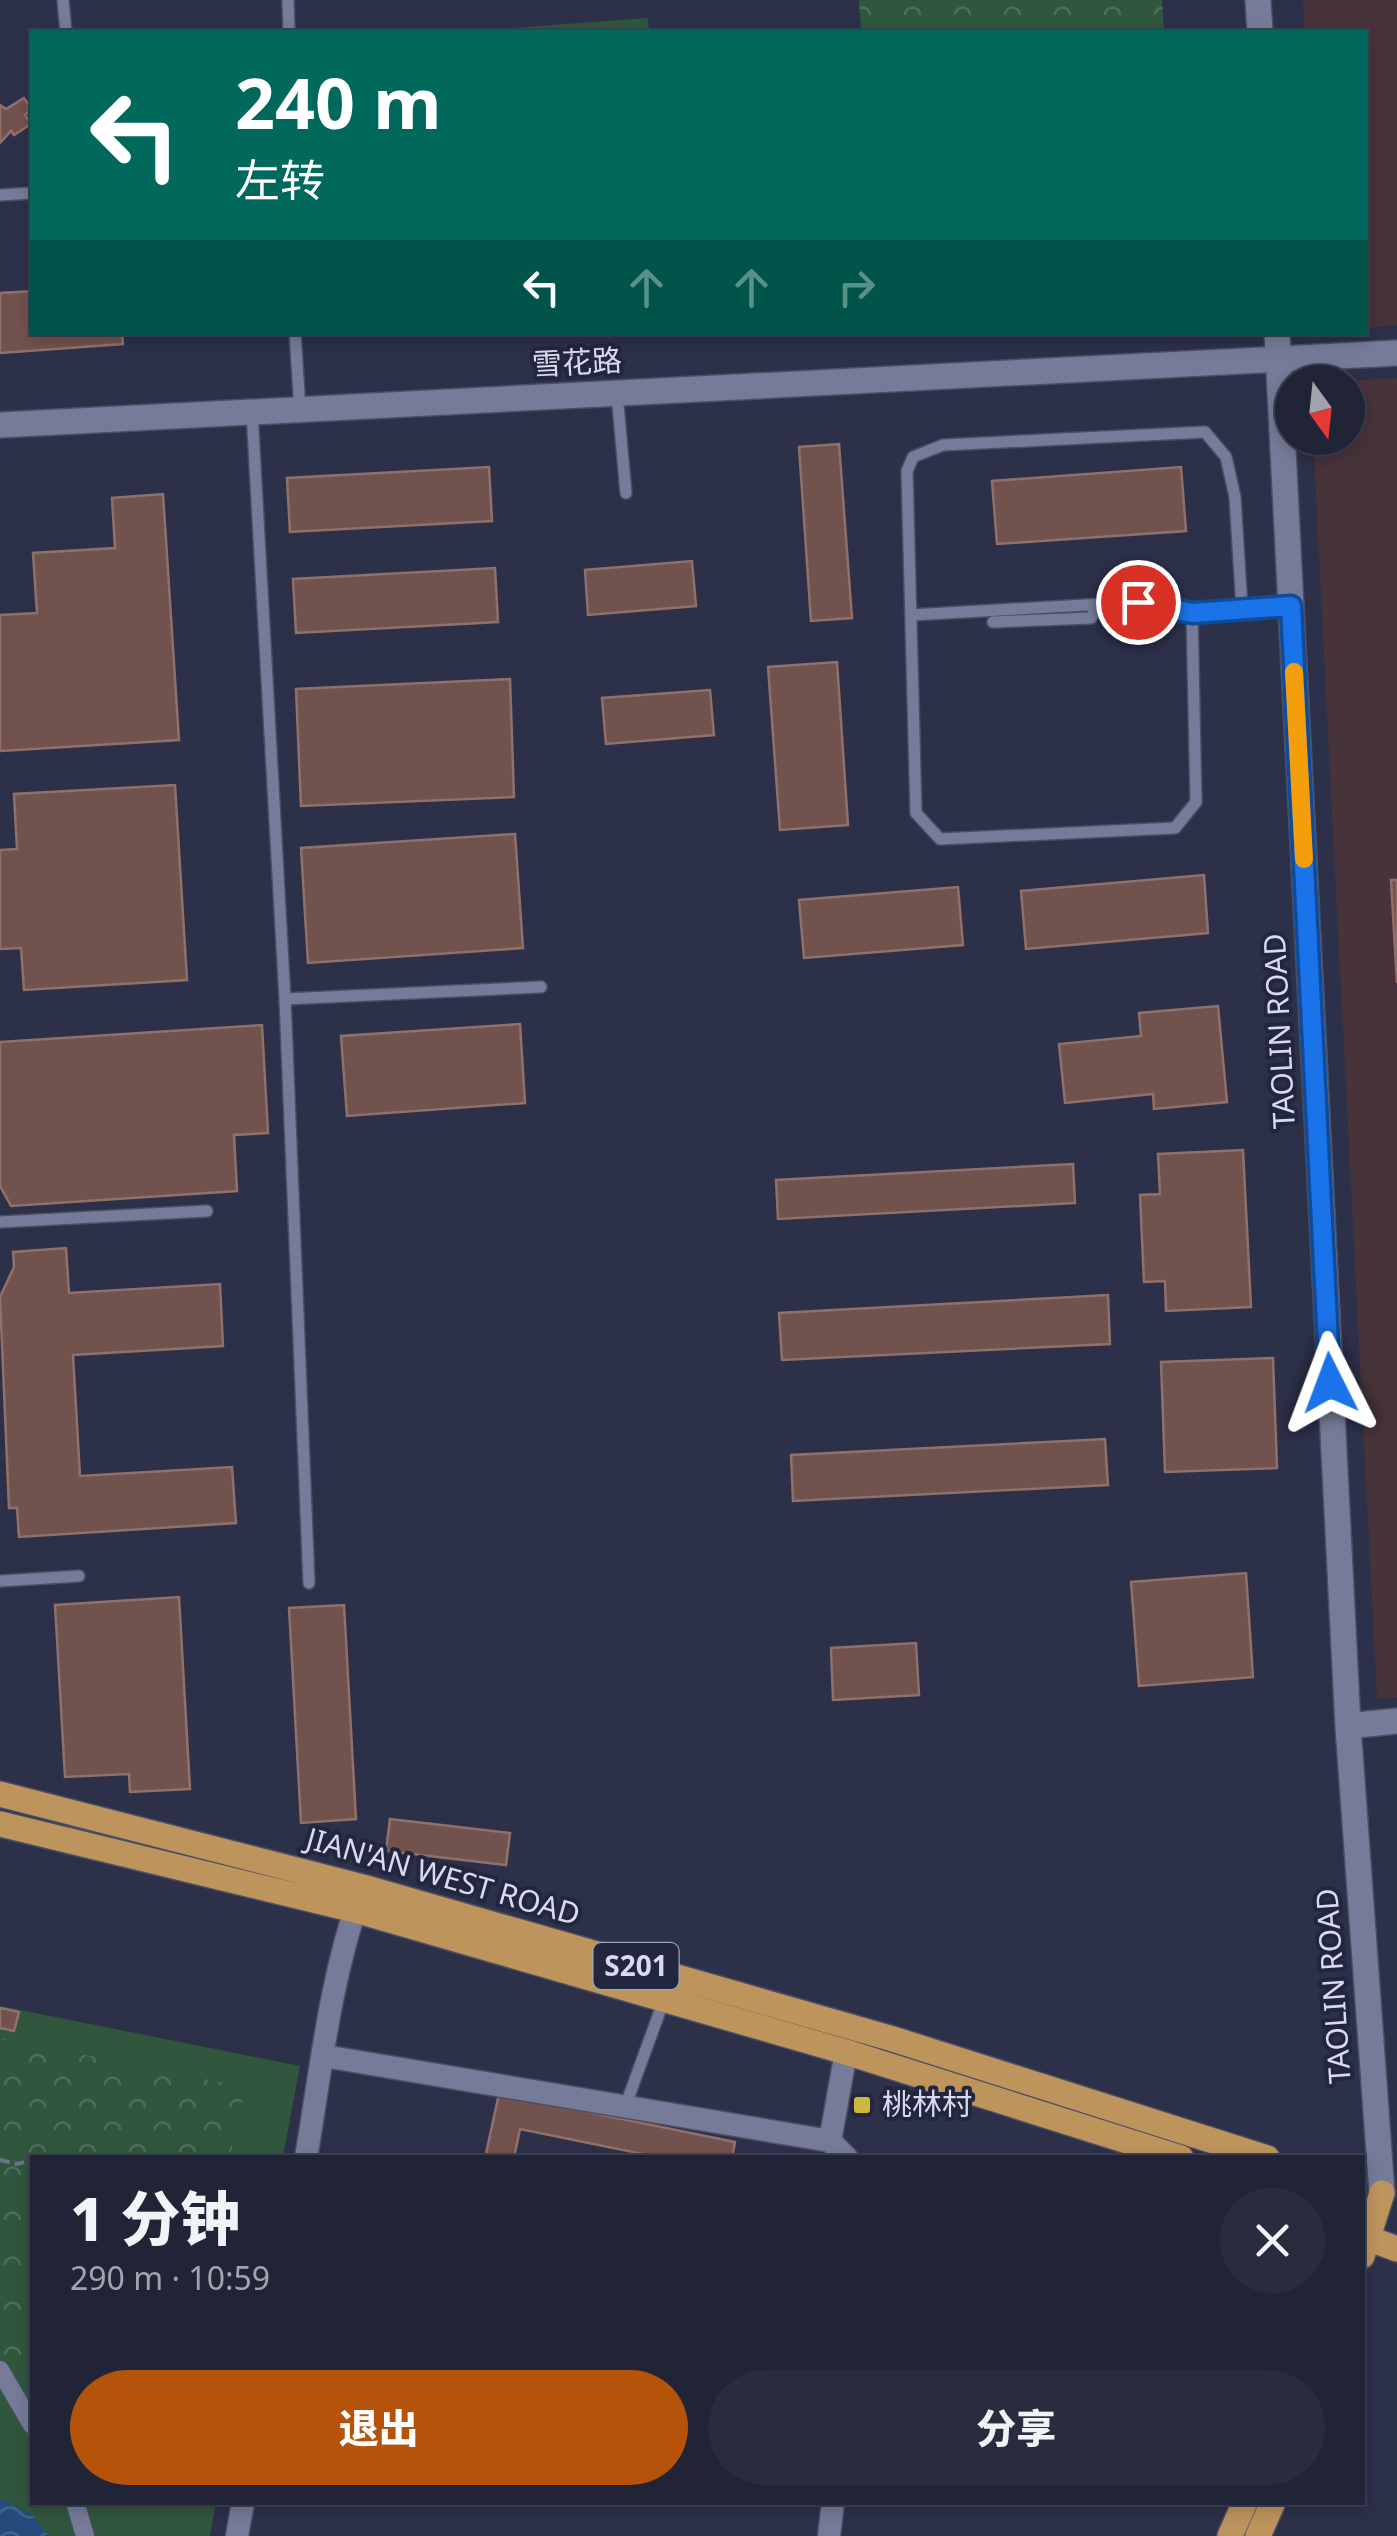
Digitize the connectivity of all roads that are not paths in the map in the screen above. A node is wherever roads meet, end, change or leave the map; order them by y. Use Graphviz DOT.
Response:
graph roads {
  1 [pos="63,0"];
  2 [pos="288,0"];
  3 [pos="1258,0"];
  4 [pos="66,30"];
  5 [pos="289,30"];
  6 [pos="1260,30"];
  7 [pos="30,193"];
  8 [pos="0,195"];
  9 [pos="295,335"];
  10 [pos="1277,335"];
  11 [pos="1397,353"];
  12 [pos="1278,360"];
  13 [pos="617,394"];
  14 [pos="300,410"];
  15 [pos="252,412"];
  16 [pos="0,425"];
  17 [pos="626,493"];
  18 [pos="1099,604"];
  19 [pos="1291,606"];
  20 [pos="1242,609"];
  21 [pos="1192,613"];
  22 [pos="911,615"];
  23 [pos="993,622"];
  24 [pos="542,986"];
  25 [pos="285,999"];
  26 [pos="207,1212"];
  27 [pos="0,1222"];
  28 [pos="79,1576"];
  29 [pos="0,1581"];
  30 [pos="309,1583"];
  31 [pos="1397,1722"];
  32 [pos="1348,1726"];
  33 [pos="0,1794"];
  34 [pos="0,1824"];
  35 [pos="359,1898"];
  36 [pos="664,2000"];
  37 [pos="846,2052"];
  38 [pos="324,2056"];
  39 [pos="625,2106"];
  40 [pos="838,2149"];
  41 [pos="307,2155"];
  42 [pos="1172,2155"];
  43 [pos="1258,2155"];
  44 [pos="1380,2193"];
  45 [pos="1365,2242"];
  46 [pos="1365,2245"];
  47 [pos="1397,2248"];
  48 [pos="0,2370"];
  49 [pos="30,2422"];
  50 [pos="76,2505"];
  51 [pos="243,2505"];
  52 [pos="833,2505"];
  53 [pos="1244,2505"];
  54 [pos="1272,2505"];
  55 [pos="85,2536"];
  56 [pos="238,2536"];
  57 [pos="829,2536"];
  58 [pos="1230,2536"];
  59 [pos="1258,2536"];
  1 -- 4 [label="lane"];
  2 -- 5 [label="lane"];
  3 -- 6 [label="street"];
  7 -- 8 [label="lane"];
  9 -- 14 [label="lane"];
  10 -- 12 [label="street, TAOLIN ROAD"];
  11 -- 12 [label="street, 雪花路"];
  12 -- 13 [label="street, 雪花路"];
  12 -- 19 [label="street, TAOLIN ROAD"];
  13 -- 14 [label="street, 雪花路"];
  13 -- 17 [label="lane"];
  14 -- 15 [label="street, 雪花路"];
  15 -- 16 [label="street, 雪花路"];
  15 -- 25 [label="lane"];
  18 -- 21 [label="lane"];
  18 -- 22 [label="lane"];
  18 -- 23 [label="lane"];
  19 -- 20 [label="lane"];
  19 -- 32 [label="street, TAOLIN ROAD"];
  20 -- 21 [label="lane"];
  20 -- 22 [label="lane"];
  21 -- 22 [label="lane"];
  24 -- 25 [label="lane"];
  25 -- 30 [label="lane"];
  26 -- 27 [label="lane"];
  28 -- 29 [label="lane"];
  31 -- 32 [label="street"];
  32 -- 44 [label="street, TAOLIN ROAD"];
  33 -- 35 [label="main road, JIAN'AN WEST ROAD / S201"];
  34 -- 35 [label="main road, JIAN'AN WEST ROAD / S201"];
  35 -- 36 [label="main road, JIAN'AN WEST ROAD / S201"];
  35 -- 38 [label="street"];
  35 -- 43 [label="main road, JIAN'AN WEST ROAD / S201"];
  36 -- 37 [label="main road, JIAN'AN WEST ROAD / S201"];
  36 -- 39 [label="lane"];
  37 -- 40 [label="street"];
  37 -- 42 [label="main road, JIAN'AN WEST ROAD / S201"];
  38 -- 39 [label="street"];
  38 -- 41 [label="street"];
  39 -- 40 [label="street"];
  44 -- 45 [label="main road, TAOLIN ROAD"];
  46 -- 47 [label="main road"];
  48 -- 49 [label="street"];
  50 -- 55 [label="street"];
  51 -- 56 [label="street"];
  52 -- 57 [label="street"];
  53 -- 58 [label="main road"];
  54 -- 59 [label="main road"];
}
